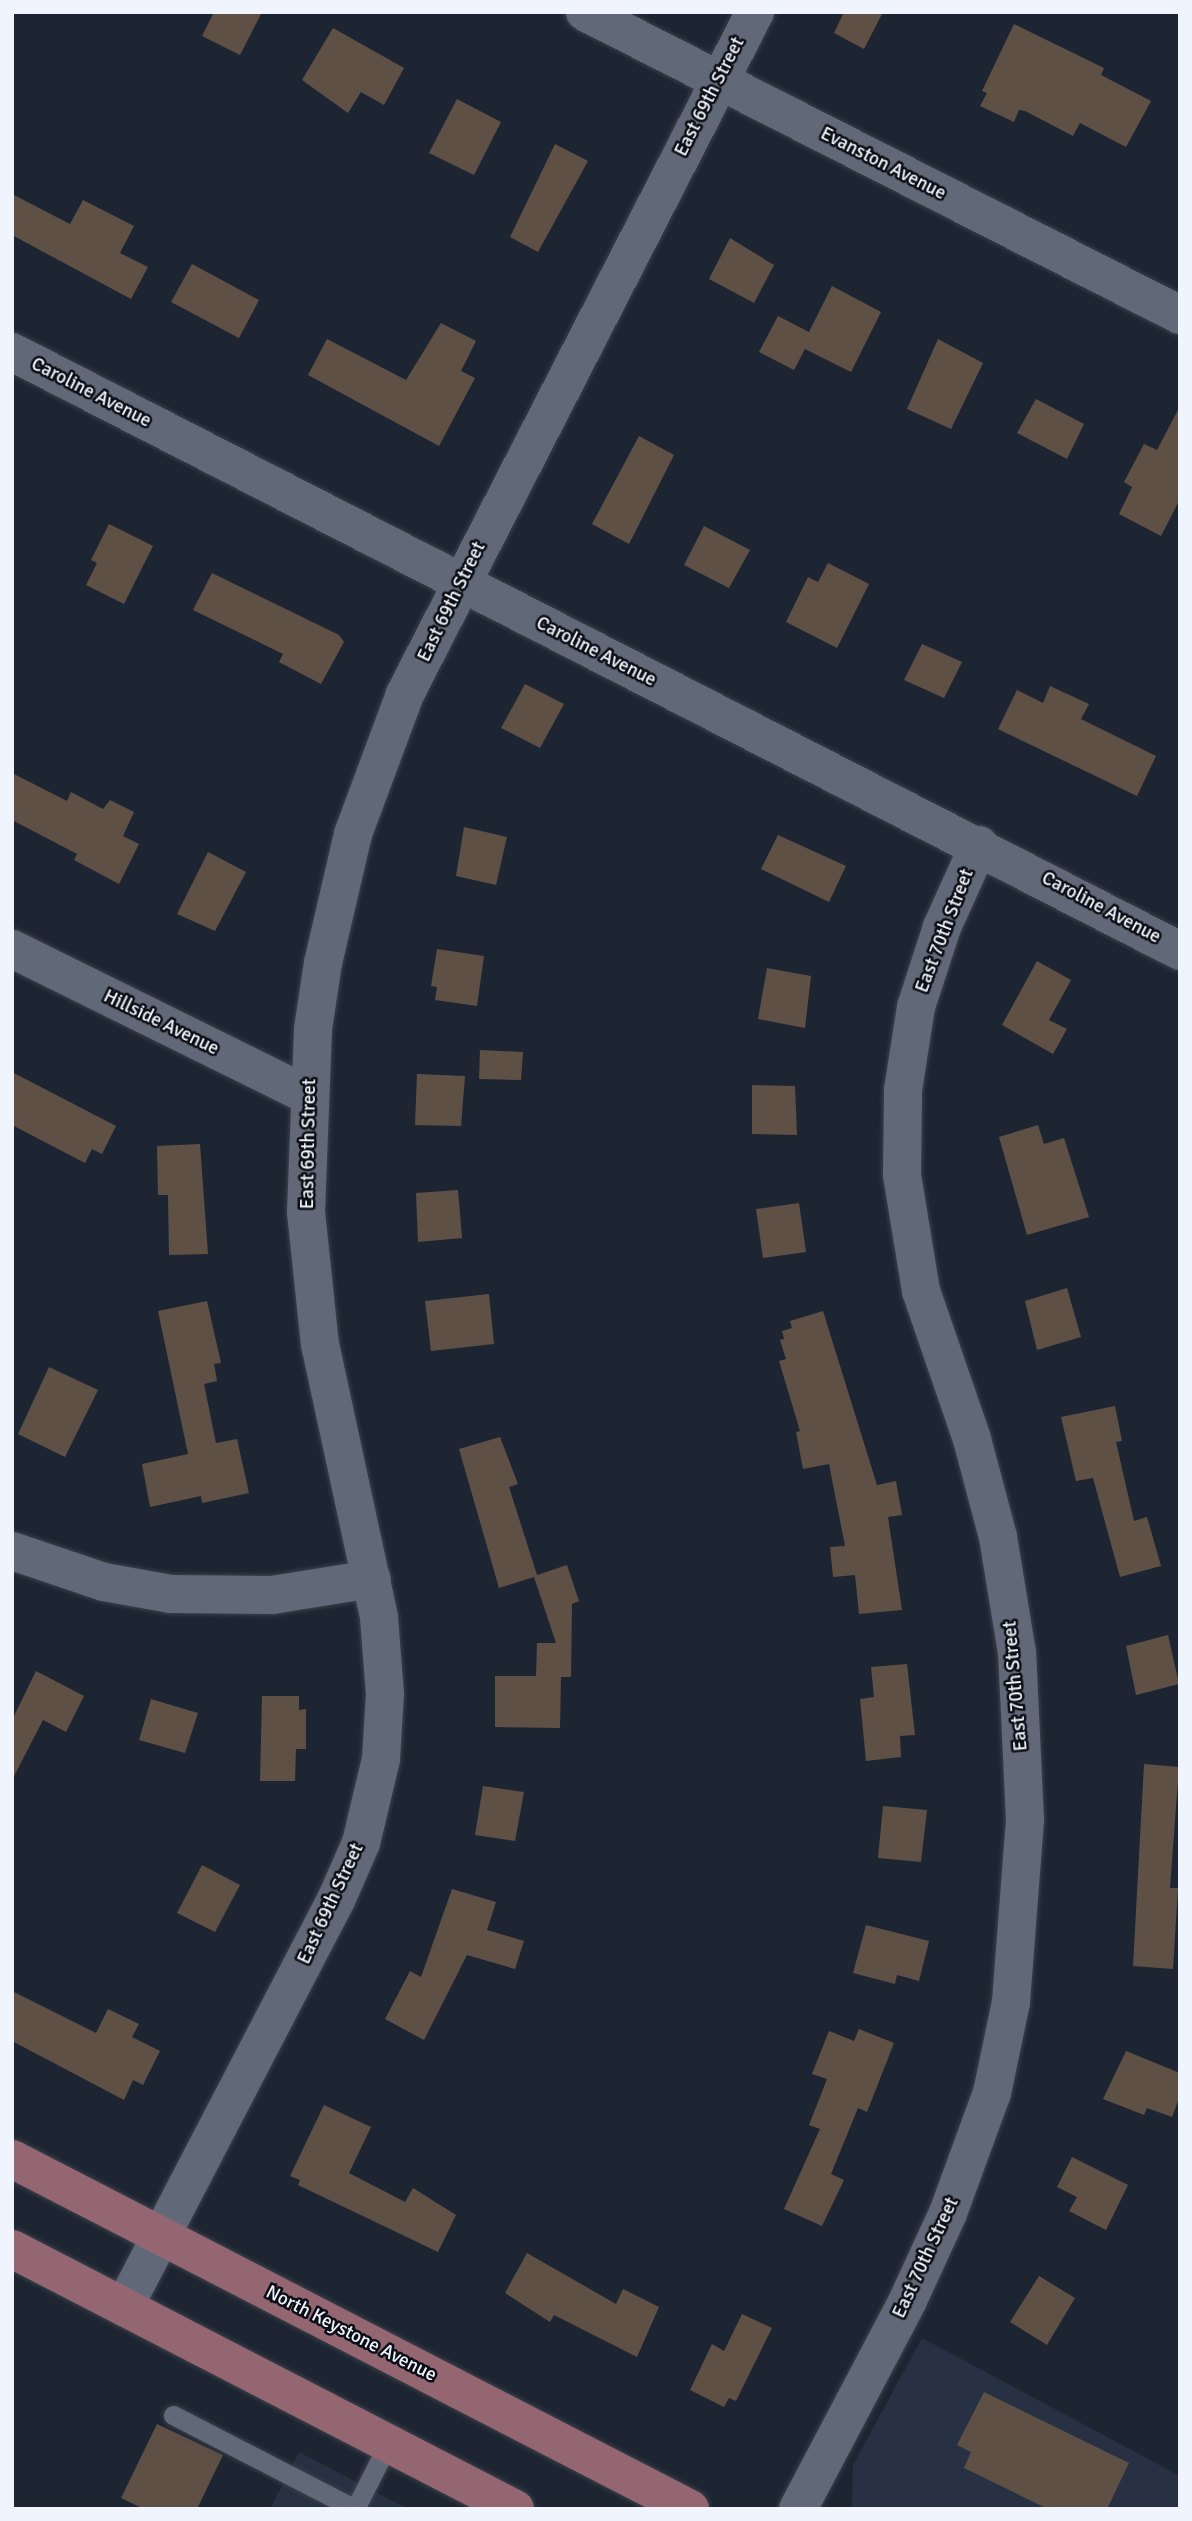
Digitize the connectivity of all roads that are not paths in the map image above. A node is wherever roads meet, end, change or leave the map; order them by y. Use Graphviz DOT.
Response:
graph roads {
  1 [pos="585,12"];
  2 [pos="755,12"];
  3 [pos="719,80"];
  4 [pos="1180,315"];
  5 [pos="12,352"];
  6 [pos="460,583"];
  7 [pos="979,845"];
  8 [pos="12,949"];
  9 [pos="1180,951"];
  10 [pos="309,1096"];
  11 [pos="12,1552"];
  12 [pos="372,1579"];
  13 [pos="12,2159"];
  14 [pos="162,2236"];
  15 [pos="12,2249"];
  16 [pos="124,2307"];
  17 [pos="173,2415"];
  18 [pos="388,2444"];
  19 [pos="355,2509"];
  20 [pos="515,2509"];
  21 [pos="690,2509"];
  22 [pos="798,2509"];
  1 -- 3 [label="street, Evanston Avenue"];
  2 -- 3 [label="street, East 69th Street"];
  3 -- 4 [label="street, Evanston Avenue"];
  3 -- 6 [label="street, East 69th Street"];
  5 -- 6 [label="street, Caroline Avenue"];
  6 -- 7 [label="street, Caroline Avenue"];
  6 -- 10 [label="street, East 69th Street"];
  7 -- 9 [label="street, Caroline Avenue"];
  7 -- 22 [label="street, East 70th Street"];
  8 -- 10 [label="street, Hillside Avenue"];
  10 -- 12 [label="street, East 69th Street"];
  11 -- 12 [label="street"];
  12 -- 14 [label="street, East 69th Street"];
  13 -- 14 [label="main road, North Keystone Avenue"];
  14 -- 16 [label="street, East 69th Street"];
  14 -- 21 [label="main road, North Keystone Avenue"];
  15 -- 16 [label="main road"];
  16 -- 18 [label="main road"];
  17 -- 19 [label="lane"];
  18 -- 19 [label="lane"];
  18 -- 20 [label="main road"];
}
